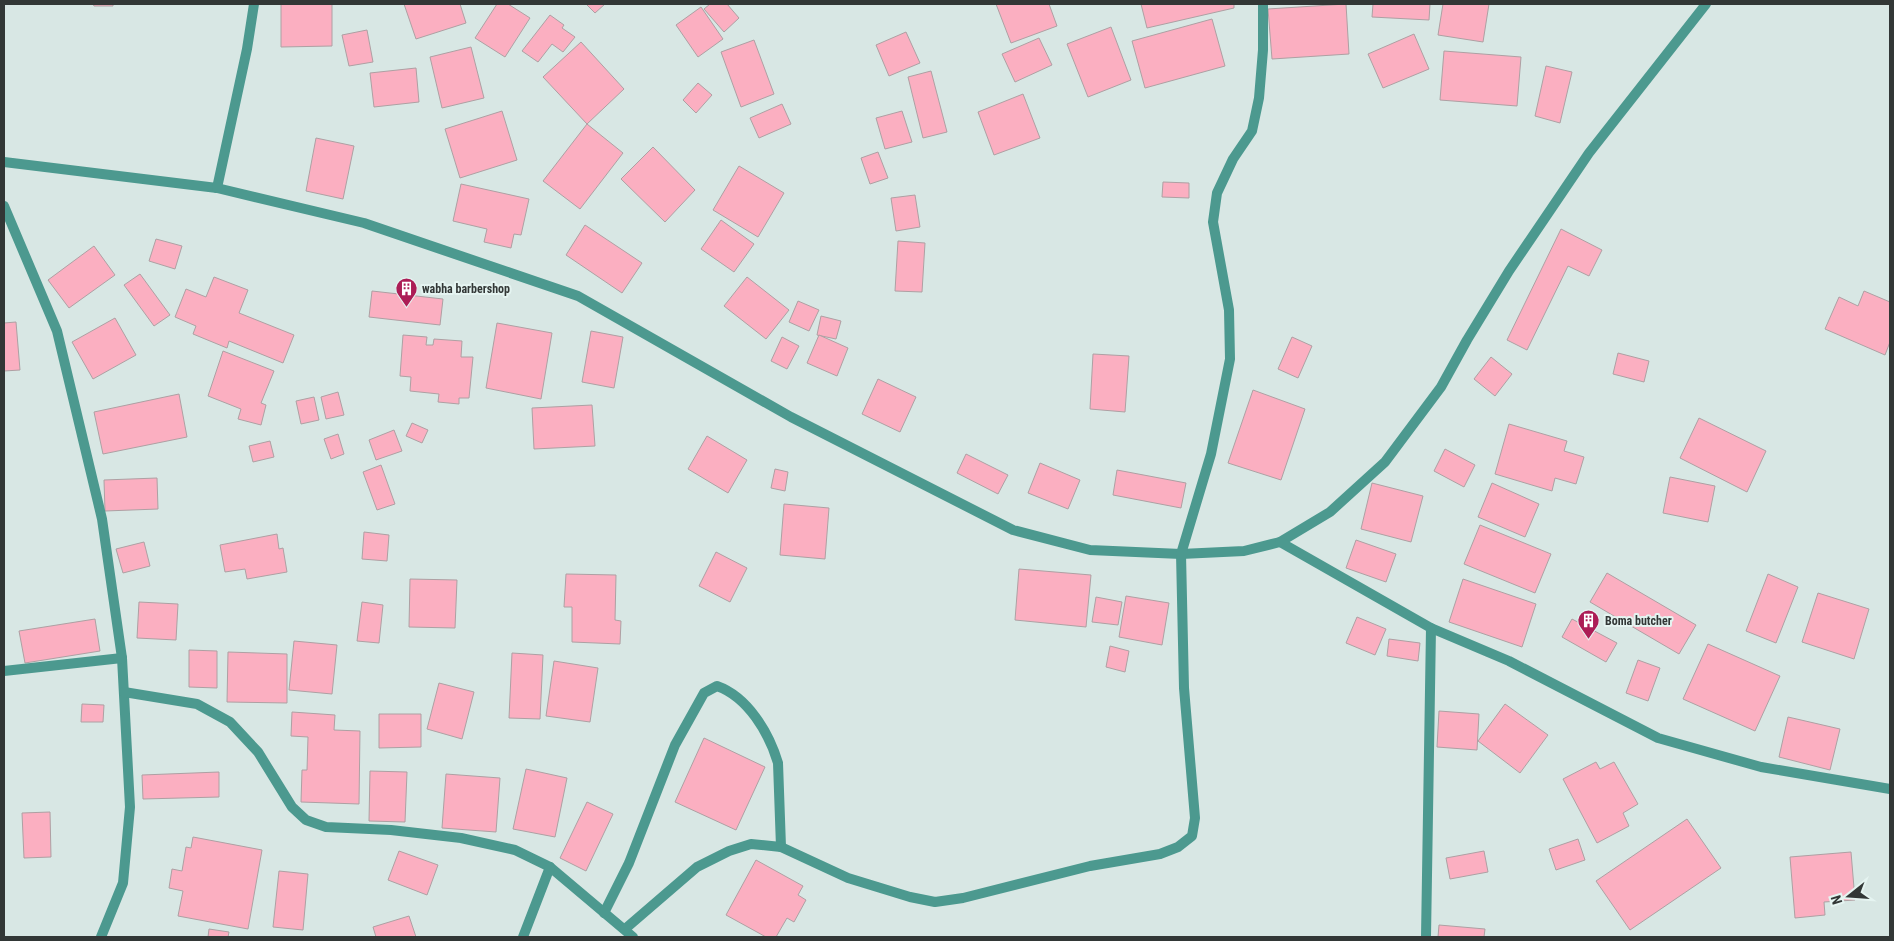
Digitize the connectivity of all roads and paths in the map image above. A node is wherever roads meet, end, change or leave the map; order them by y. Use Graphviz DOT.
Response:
graph roads {
  1 [pos="254,4"];
  2 [pos="1263,4"];
  3 [pos="1706,4"];
  4 [pos="4,162"];
  5 [pos="217,188"];
  6 [pos="4,206"];
  7 [pos="1280,542"];
  8 [pos="1181,554"];
  9 [pos="1431,628"];
  10 [pos="122,658"];
  11 [pos="4,671"];
  12 [pos="124,692"];
  13 [pos="1890,789"];
  14 [pos="781,847"];
  15 [pos="550,867"];
  16 [pos="604,913"];
  17 [pos="625,929"];
  18 [pos="101,937"];
  19 [pos="523,937"];
  20 [pos="633,937"];
  21 [pos="1426,937"];
  1 -- 5 [label="street"];
  2 -- 8 [label="street"];
  3 -- 7 [label="street"];
  4 -- 5 [label="street"];
  5 -- 8 [label="street"];
  6 -- 10 [label="street"];
  7 -- 8 [label="street"];
  7 -- 9 [label="street"];
  8 -- 14 [label="street"];
  9 -- 13 [label="street"];
  9 -- 21 [label="street"];
  10 -- 11 [label="street"];
  10 -- 12 [label="street"];
  12 -- 15 [label="street"];
  12 -- 18 [label="street"];
  14 -- 16 [label="street"];
  14 -- 17 [label="street"];
  15 -- 16 [label="street"];
  15 -- 19 [label="street"];
  16 -- 17 [label="street"];
  17 -- 20 [label="street"];
}
